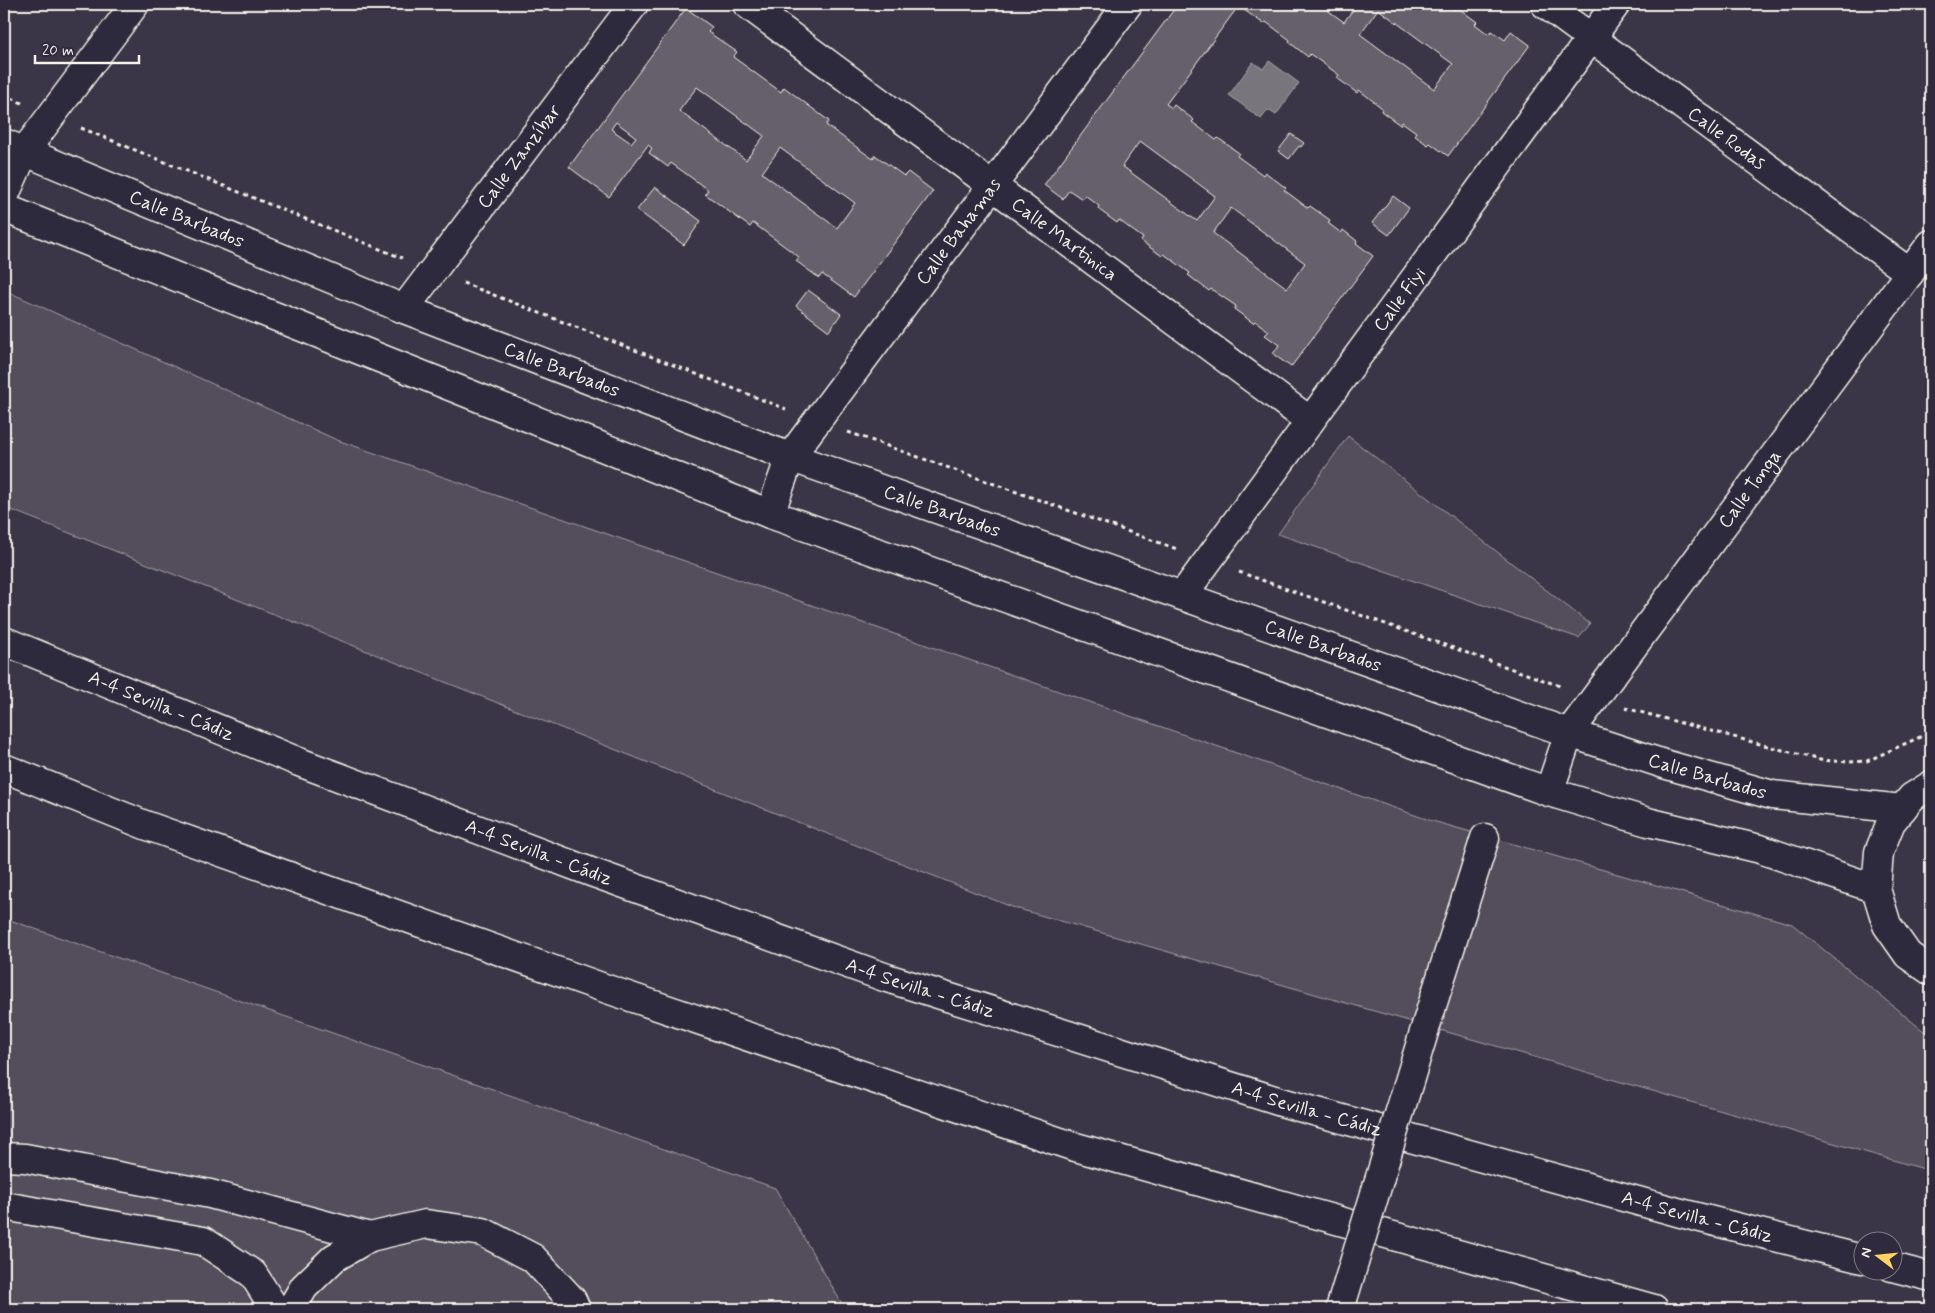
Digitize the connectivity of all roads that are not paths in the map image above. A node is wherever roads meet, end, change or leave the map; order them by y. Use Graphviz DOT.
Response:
graph roads {
  1 [pos="135,4"];
  2 [pos="634,4"];
  3 [pos="747,4"];
  4 [pos="1128,4"];
  5 [pos="1545,4"];
  6 [pos="1616,4"];
  7 [pos="1591,38"];
  8 [pos="14,148"];
  9 [pos="992,186"];
  10 [pos="4,197"];
  11 [pos="4,208"];
  12 [pos="1931,244"];
  13 [pos="1910,273"];
  14 [pos="404,309"];
  15 [pos="1310,421"];
  16 [pos="790,458"];
  17 [pos="770,514"];
  18 [pos="1182,596"];
  19 [pos="4,641"];
  20 [pos="1569,733"];
  21 [pos="4,768"];
  22 [pos="1931,785"];
  23 [pos="1549,792"];
  24 [pos="1902,810"];
  25 [pos="1485,838"];
  26 [pos="1876,889"];
  27 [pos="1931,971"];
  28 [pos="4,1157"];
  29 [pos="4,1206"];
  30 [pos="370,1237"];
  31 [pos="1852,1256"];
  32 [pos="1902,1270"];
  33 [pos="1931,1277"];
  34 [pos="582,1306"];
  35 [pos="274,1309"];
  36 [pos="292,1309"];
  37 [pos="1340,1309"];
  38 [pos="1654,1309"];
  1 -- 8 [label="main road"];
  2 -- 14 [label="main road, Calle Zanzíbar"];
  3 -- 9 [label="main road, Calle Martinica"];
  4 -- 9 [label="main road, Calle Bahamas"];
  5 -- 7 [label="main road, Calle Rodas"];
  6 -- 7 [label="main road, Calle Fiyi"];
  7 -- 13 [label="main road, Calle Rodas"];
  7 -- 15 [label="main road, Calle Fiyi"];
  8 -- 10 [label="main road"];
  8 -- 14 [label="main road, Calle Barbados"];
  9 -- 15 [label="main road, Calle Martinica"];
  9 -- 16 [label="main road, Calle Bahamas"];
  11 -- 17 [label="main road"];
  12 -- 13 [label="main road, Calle Tonga"];
  13 -- 20 [label="main road, Calle Tonga"];
  14 -- 16 [label="main road, Calle Barbados"];
  15 -- 18 [label="main road, Calle Fiyi"];
  16 -- 17 [label="main road, Calle Bahamas"];
  16 -- 18 [label="main road, Calle Barbados"];
  17 -- 23 [label="main road"];
  18 -- 20 [label="main road, Calle Barbados"];
  19 -- 31 [label="main road, A-4 Sevilla - Cádiz"];
  20 -- 23 [label="main road, Calle Tonga"];
  20 -- 24 [label="main road, Calle Barbados"];
  21 -- 38 [label="main road"];
  22 -- 24 [label="main road"];
  23 -- 26 [label="main road"];
  24 -- 26 [label="main road"];
  25 -- 37 [label="main road, bridge"];
  26 -- 27 [label="main road"];
  28 -- 30 [label="main road"];
  29 -- 35 [label="main road"];
  30 -- 34 [label="main road"];
  30 -- 36 [label="main road"];
  32 -- 33 [label="main road"];
}
